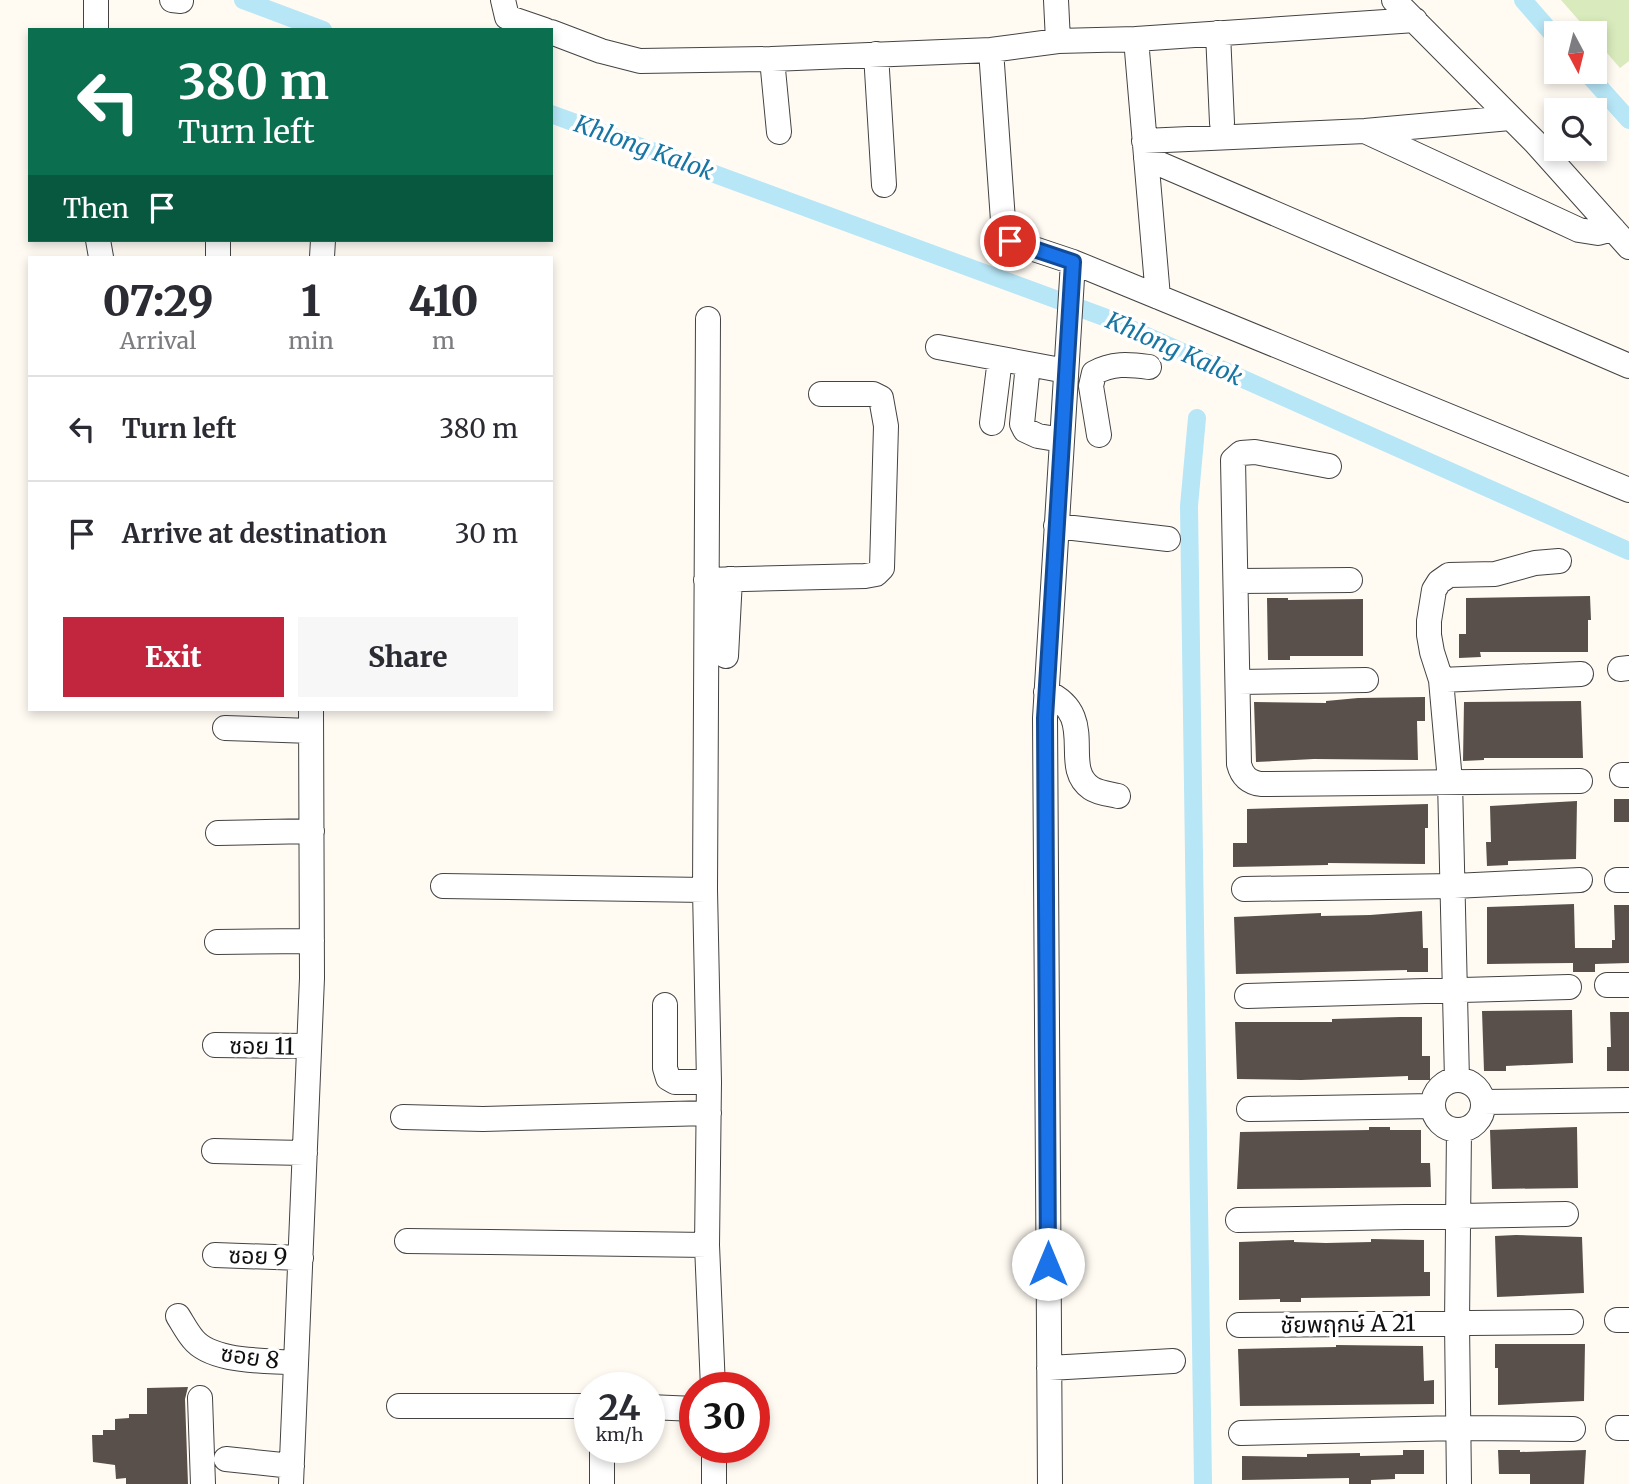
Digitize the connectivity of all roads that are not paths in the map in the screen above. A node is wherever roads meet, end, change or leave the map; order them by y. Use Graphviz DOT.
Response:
graph roads {
  1 [pos="96,0"];
  2 [pos="503,0"];
  3 [pos="1056,0"];
  4 [pos="1394,0"];
  5 [pos="1415,20"];
  6 [pos="96,28"];
  7 [pos="539,28"];
  8 [pos="553,33"];
  9 [pos="1218,33"];
  10 [pos="1136,39"];
  11 [pos="1058,41"];
  12 [pos="991,50"];
  13 [pos="876,54"];
  14 [pos="772,59"];
  15 [pos="1510,118"];
  16 [pos="1222,123"];
  17 [pos="1365,131"];
  18 [pos="779,132"];
  19 [pos="1145,149"];
  20 [pos="884,186"];
  21 [pos="1621,238"];
  22 [pos="1073,270"];
  23 [pos="1158,297"];
  24 [pos="708,319"];
  25 [pos="938,347"];
  26 [pos="1000,359"];
  27 [pos="1028,364"];
  28 [pos="1629,366"];
  29 [pos="1149,367"];
  30 [pos="1066,378"];
  31 [pos="1091,386"];
  32 [pos="821,394"];
  33 [pos="992,423"];
  34 [pos="1099,435"];
  35 [pos="1062,440"];
  36 [pos="1329,466"];
  37 [pos="1629,490"];
  38 [pos="1056,526"];
  39 [pos="1168,539"];
  40 [pos="1559,561"];
  41 [pos="718,580"];
  42 [pos="1350,580"];
  43 [pos="1236,581"];
  44 [pos="726,656"];
  45 [pos="1581,674"];
  46 [pos="1366,680"];
  47 [pos="1441,680"];
  48 [pos="1238,682"];
  49 [pos="1046,692"];
  50 [pos="311,720"];
  51 [pos="225,728"];
  52 [pos="1580,781"];
  53 [pos="1450,782"];
  54 [pos="1118,796"];
  55 [pos="312,831"];
  56 [pos="218,833"];
  57 [pos="1580,880"];
  58 [pos="443,886"];
  59 [pos="1454,886"];
  60 [pos="1244,889"];
  61 [pos="705,890"];
  62 [pos="312,941"];
  63 [pos="217,942"];
  64 [pos="1569,986"];
  65 [pos="1454,989"];
  66 [pos="1247,996"];
  67 [pos="665,1005"];
  68 [pos="215,1045"];
  69 [pos="309,1046"];
  70 [pos="1457,1080"];
  71 [pos="709,1082"];
  72 [pos="1629,1100"];
  73 [pos="1483,1102"];
  74 [pos="1433,1106"];
  75 [pos="1249,1110"];
  76 [pos="709,1113"];
  77 [pos="403,1117"];
  78 [pos="1459,1130"];
  79 [pos="214,1151"];
  80 [pos="305,1153"];
  81 [pos="1458,1214"];
  82 [pos="1566,1214"];
  83 [pos="1238,1220"];
  84 [pos="407,1241"];
  85 [pos="707,1245"];
  86 [pos="215,1255"];
  87 [pos="301,1258"];
  88 [pos="178,1316"];
  89 [pos="1571,1322"];
  90 [pos="1457,1323"];
  91 [pos="1239,1325"];
  92 [pos="1173,1361"];
  93 [pos="296,1363"];
  94 [pos="1049,1368"];
  95 [pos="712,1372"];
  96 [pos="200,1398"];
  97 [pos="399,1406"];
  98 [pos="574,1406"];
  99 [pos="1459,1428"];
  100 [pos="1573,1429"];
  101 [pos="1241,1433"];
  102 [pos="226,1459"];
  103 [pos="602,1463"];
  104 [pos="714,1463"];
  105 [pos="292,1475"];
  106 [pos="203,1484"];
  107 [pos="602,1484"];
  108 [pos="714,1484"];
  109 [pos="1049,1484"];
  110 [pos="1460,1484"];
  1 -- 6 [label="street"];
  2 -- 7 [label="street"];
  3 -- 11 [label="street"];
  4 -- 5 [label="street"];
  5 -- 9 [label="street"];
  5 -- 15 [label="street"];
  8 -- 14 [label="street"];
  9 -- 10 [label="street"];
  9 -- 16 [label="street"];
  10 -- 11 [label="street"];
  10 -- 19 [label="street"];
  11 -- 12 [label="street"];
  12 -- 13 [label="street"];
  12 -- 22 [label="street"];
  13 -- 14 [label="street"];
  13 -- 20 [label="street"];
  14 -- 18 [label="street"];
  15 -- 17 [label="street"];
  15 -- 21 [label="street"];
  17 -- 19 [label="street"];
  17 -- 21 [label="street"];
  19 -- 23 [label="street"];
  19 -- 28 [label="street"];
  22 -- 23 [label="street"];
  22 -- 30 [label="street"];
  23 -- 37 [label="street"];
  24 -- 41 [label="street"];
  25 -- 26 [label="street"];
  26 -- 27 [label="street"];
  26 -- 33 [label="street"];
  27 -- 30 [label="street"];
  27 -- 35 [label="street"];
  29 -- 31 [label="street"];
  30 -- 31 [label="street"];
  30 -- 35 [label="street"];
  31 -- 34 [label="street"];
  32 -- 41 [label="street"];
  35 -- 38 [label="street"];
  36 -- 43 [label="street"];
  38 -- 39 [label="street"];
  38 -- 49 [label="street"];
  40 -- 47 [label="street"];
  41 -- 44 [label="street"];
  41 -- 61 [label="street"];
  42 -- 43 [label="street"];
  43 -- 48 [label="street"];
  45 -- 47 [label="street"];
  46 -- 48 [label="street"];
  47 -- 53 [label="street"];
  48 -- 53 [label="street"];
  49 -- 54 [label="street"];
  49 -- 94 [label="street"];
  50 -- 51 [label="street"];
  50 -- 55 [label="street"];
  52 -- 53 [label="street"];
  53 -- 59 [label="street"];
  55 -- 56 [label="street"];
  55 -- 62 [label="street"];
  57 -- 59 [label="street"];
  58 -- 61 [label="street"];
  59 -- 60 [label="street"];
  59 -- 65 [label="street"];
  61 -- 71 [label="street"];
  62 -- 63 [label="street"];
  62 -- 69 [label="street"];
  64 -- 65 [label="street"];
  65 -- 66 [label="street"];
  65 -- 70 [label="street"];
  67 -- 71 [label="street"];
  68 -- 69 [label="street, ซอย 11"];
  69 -- 80 [label="street"];
  70 -- 73 [label="street"];
  70 -- 74 [label="street"];
  71 -- 76 [label="street"];
  72 -- 73 [label="street"];
  73 -- 78 [label="street"];
  74 -- 75 [label="street"];
  74 -- 78 [label="street"];
  76 -- 77 [label="street"];
  76 -- 85 [label="street"];
  78 -- 81 [label="street"];
  79 -- 80 [label="street"];
  80 -- 87 [label="street"];
  81 -- 82 [label="street"];
  81 -- 83 [label="street"];
  81 -- 90 [label="street"];
  84 -- 85 [label="street"];
  85 -- 95 [label="street"];
  86 -- 87 [label="street, ซอย 9"];
  87 -- 93 [label="street"];
  88 -- 93 [label="street, ซอย 8"];
  89 -- 90 [label="street, ชัยพฤกษ์ A 21"];
  90 -- 91 [label="street, ชัยพฤกษ์ A 21"];
  90 -- 99 [label="street"];
  92 -- 94 [label="street"];
  93 -- 105 [label="street"];
  94 -- 109 [label="street"];
  96 -- 106 [label="street"];
  97 -- 98 [label="street"];
  99 -- 100 [label="street"];
  99 -- 101 [label="street"];
  99 -- 110 [label="street"];
  102 -- 105 [label="street"];
  103 -- 107 [label="street"];
  104 -- 108 [label="street"];
}
